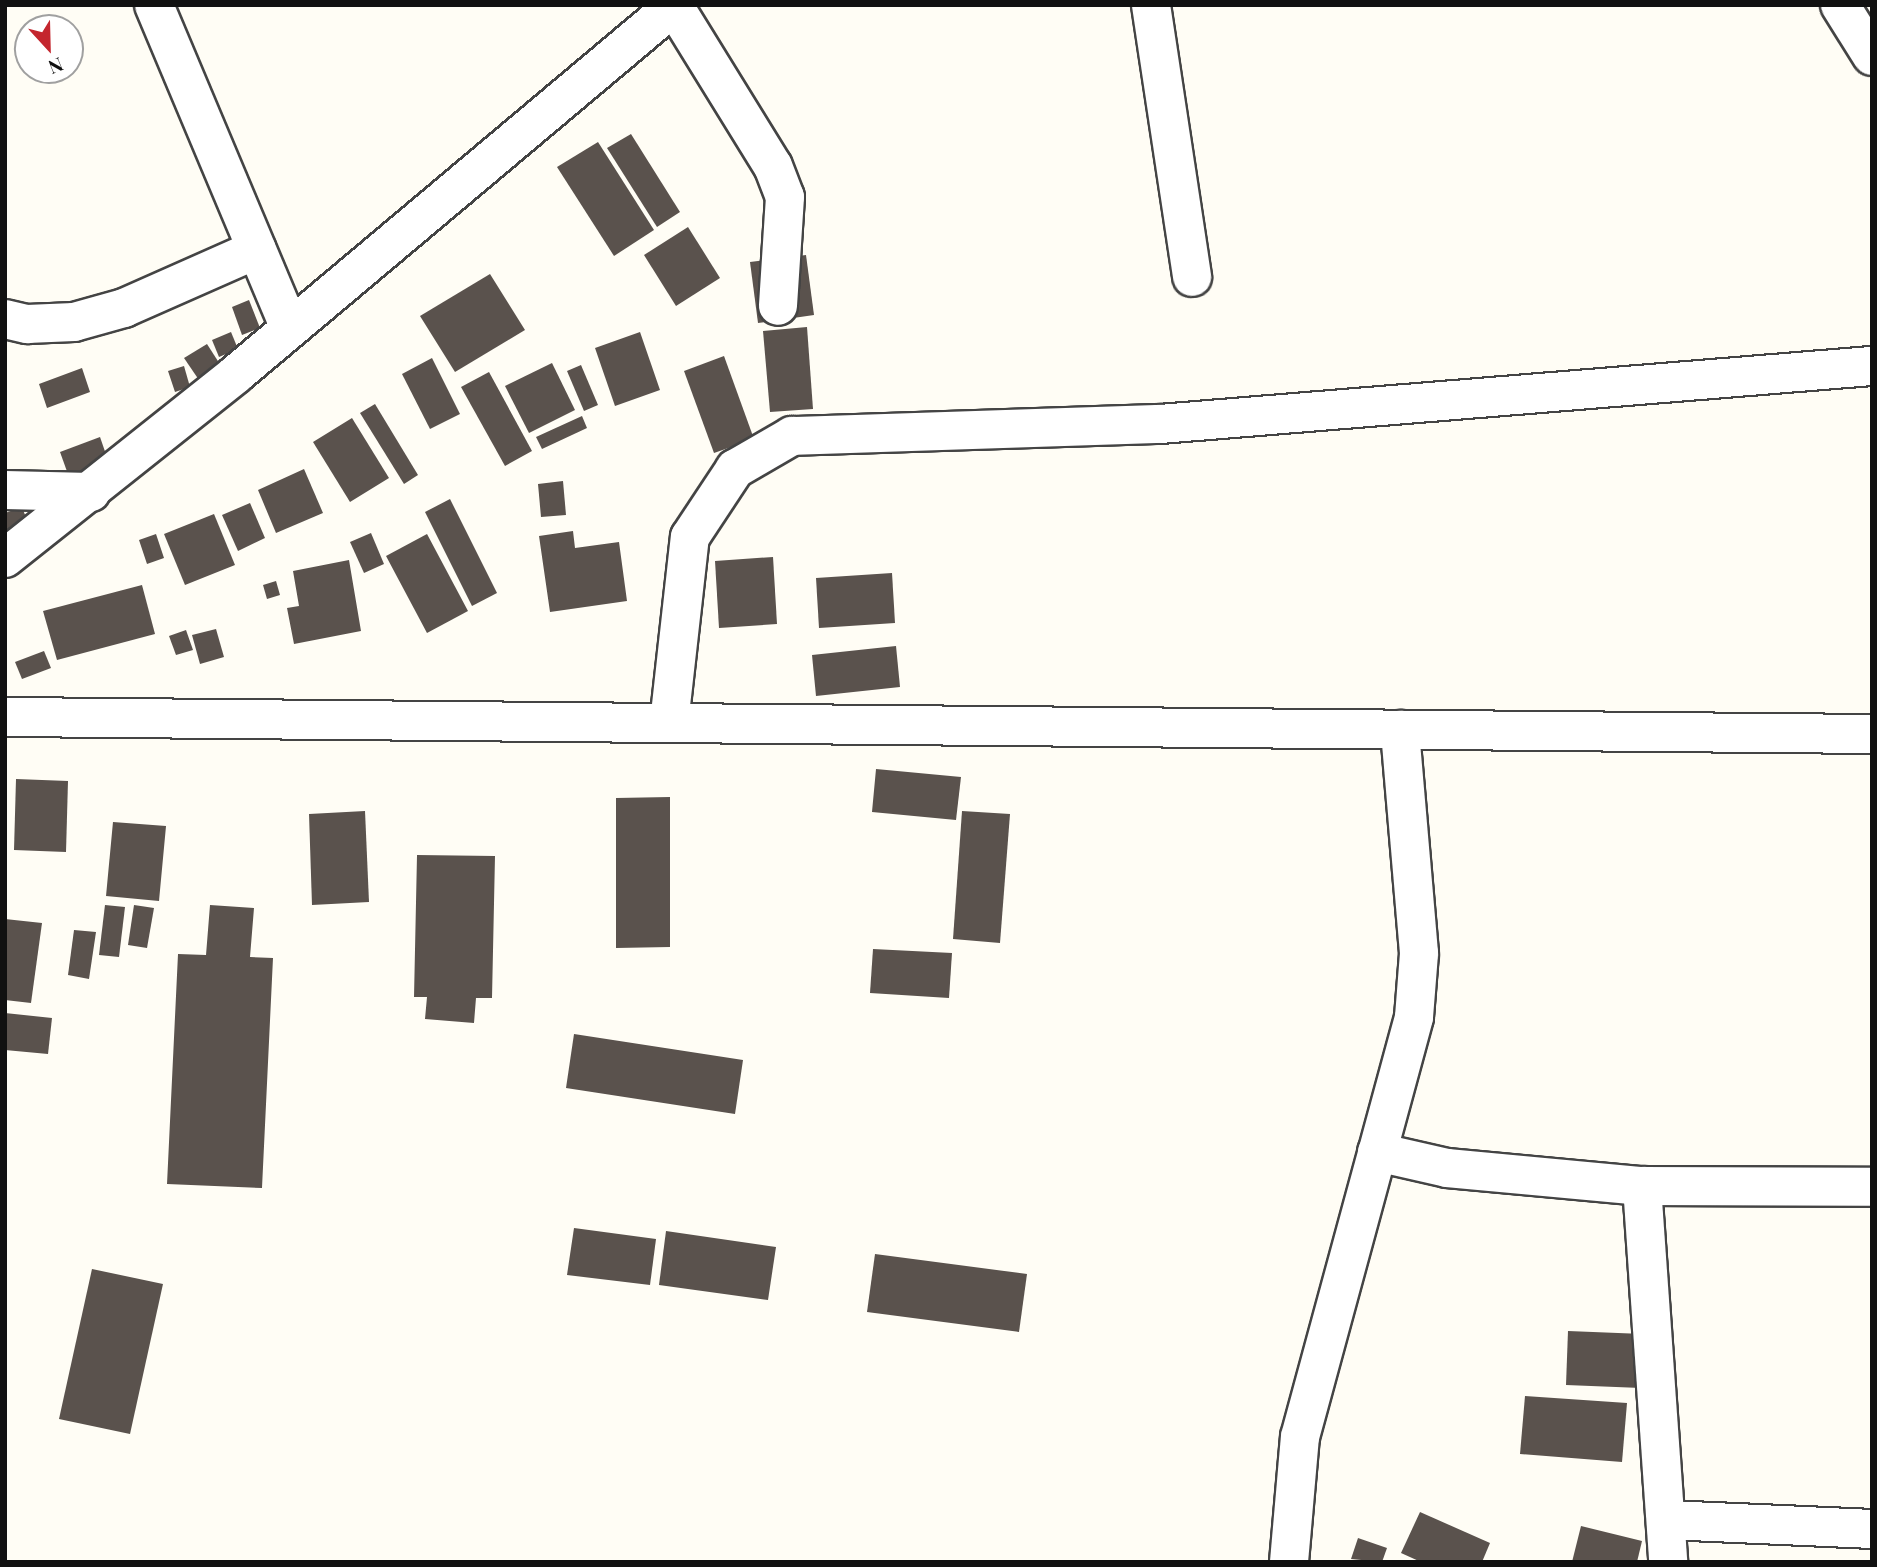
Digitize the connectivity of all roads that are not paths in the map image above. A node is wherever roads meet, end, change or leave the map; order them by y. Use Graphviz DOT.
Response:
graph roads {
  1 [pos="155,5"];
  2 [pos="1151,5"];
  3 [pos="1840,5"];
  4 [pos="675,6"];
  5 [pos="1872,56"];
  6 [pos="257,249"];
  7 [pos="1192,277"];
  8 [pos="778,306"];
  9 [pos="5,319"];
  10 [pos="290,328"];
  11 [pos="1872,366"];
  12 [pos="5,490"];
  13 [pos="91,492"];
  14 [pos="5,558"];
  15 [pos="5,717"];
  16 [pos="668,723"];
  17 [pos="1400,730"];
  18 [pos="1872,734"];
  19 [pos="1377,1152"];
  20 [pos="1642,1186"];
  21 [pos="1872,1187"];
  22 [pos="1667,1520"];
  23 [pos="1872,1530"];
  24 [pos="1289,1562"];
  25 [pos="1668,1562"];
  1 -- 6 [label="street"];
  2 -- 7 [label="street"];
  3 -- 5 [label="street"];
  4 -- 8 [label="street"];
  4 -- 10 [label="street"];
  6 -- 9 [label="street"];
  6 -- 10 [label="street"];
  10 -- 13 [label="street"];
  11 -- 16 [label="street"];
  12 -- 13 [label="street"];
  13 -- 14 [label="street"];
  15 -- 16 [label="street"];
  16 -- 17 [label="street"];
  17 -- 18 [label="street"];
  17 -- 19 [label="street"];
  19 -- 20 [label="street"];
  19 -- 24 [label="street"];
  20 -- 21 [label="street"];
  20 -- 22 [label="street"];
  22 -- 23 [label="street"];
  22 -- 25 [label="street"];
}
